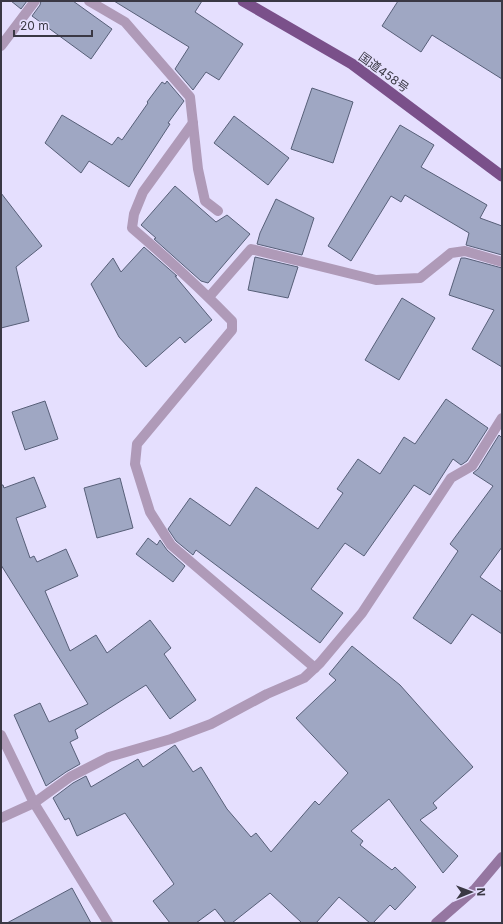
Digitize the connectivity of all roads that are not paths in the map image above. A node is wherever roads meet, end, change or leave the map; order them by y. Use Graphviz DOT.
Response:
graph roads {
  1 [pos="35,1"];
  2 [pos="89,1"];
  3 [pos="243,1"];
  4 [pos="1,46"];
  5 [pos="193,123"];
  6 [pos="502,176"];
  7 [pos="218,211"];
  8 [pos="502,262"];
  9 [pos="209,297"];
  10 [pos="502,418"];
  11 [pos="315,668"];
  12 [pos="1,735"];
  13 [pos="34,803"];
  14 [pos="1,818"];
  15 [pos="502,857"];
  16 [pos="108,923"];
  17 [pos="436,923"];
  1 -- 4 [label="lane"];
  2 -- 5 [label="lane"];
  3 -- 6 [label="highway, 国道458号"];
  5 -- 7 [label="lane"];
  5 -- 9 [label="lane"];
  8 -- 9 [label="lane"];
  9 -- 11 [label="lane"];
  10 -- 11 [label="lane"];
  11 -- 13 [label="lane"];
  12 -- 13 [label="lane"];
  13 -- 14 [label="lane"];
  13 -- 16 [label="lane"];
  15 -- 17 [label="main road"];
}
